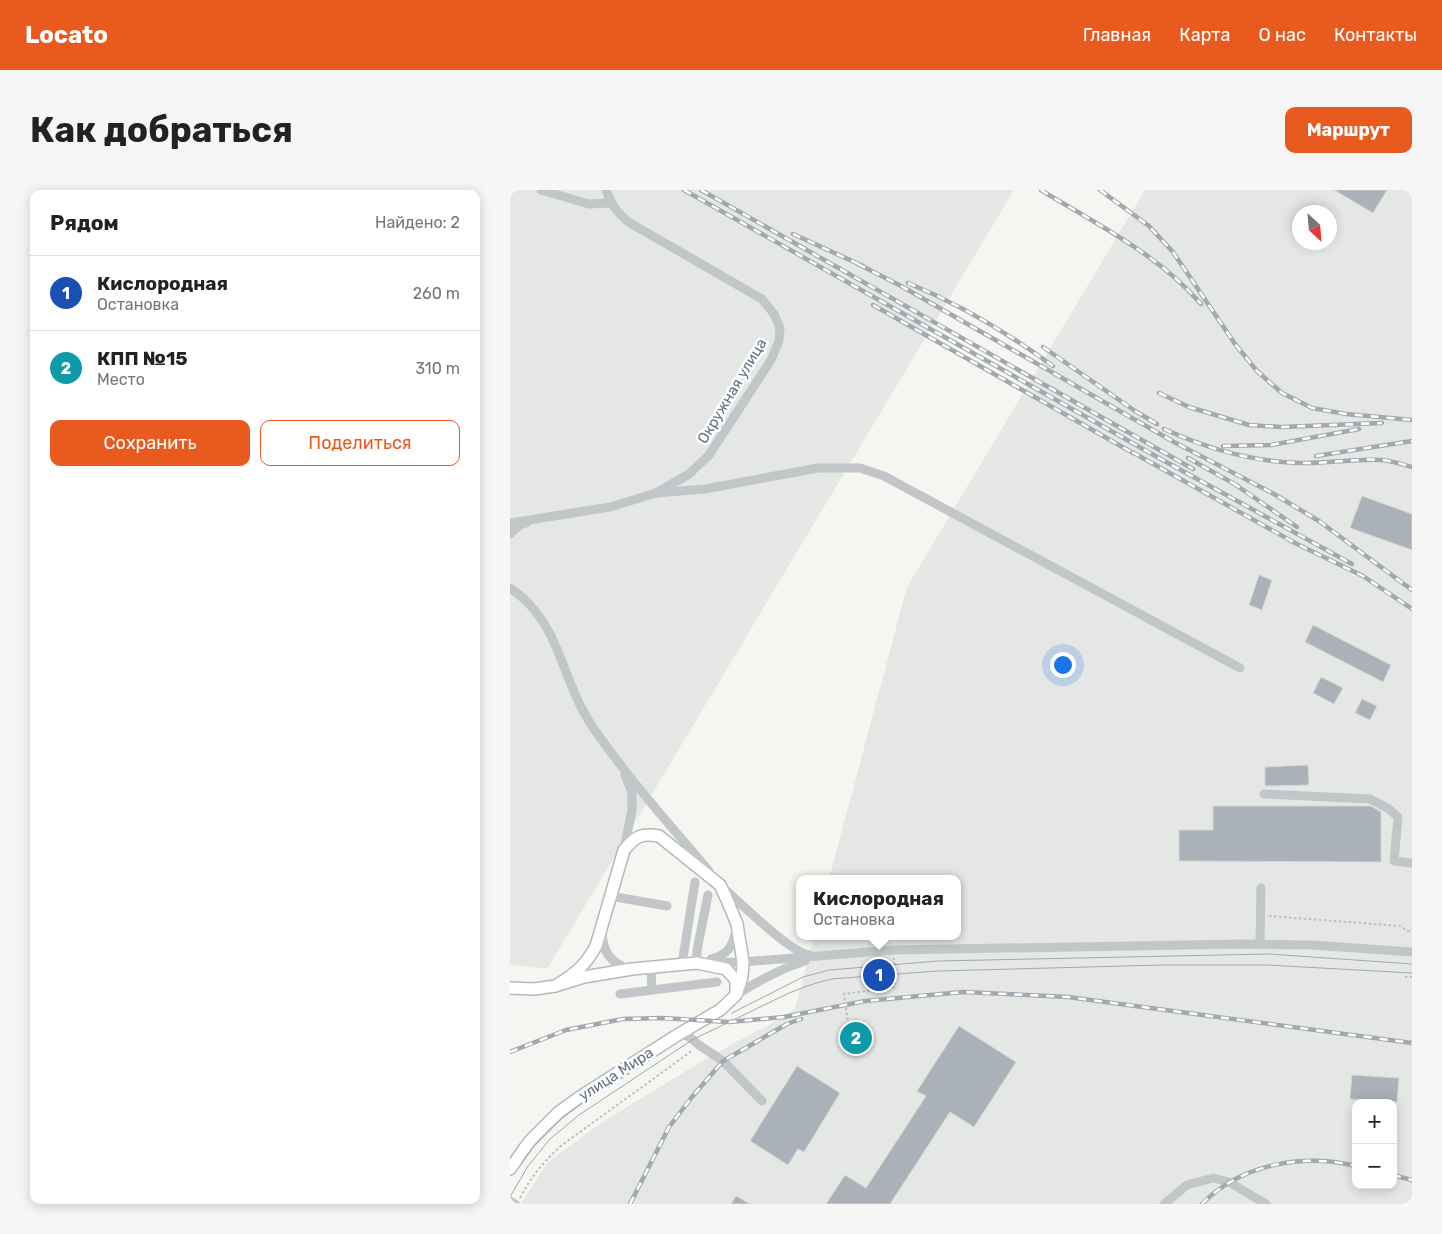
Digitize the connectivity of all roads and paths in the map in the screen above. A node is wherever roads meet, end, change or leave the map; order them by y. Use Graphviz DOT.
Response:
graph roads {
  1 [pos="541,190"];
  2 [pos="606,190"];
  3 [pos="611,203"];
  4 [pos="656,493"];
  5 [pos="543,518"];
  6 [pos="510,523"];
  7 [pos="510,534"];
  8 [pos="510,580"];
  9 [pos="513,590"];
  10 [pos="1240,668"];
  11 [pos="621,765"];
  12 [pos="1264,794"];
  13 [pos="624,850"];
  14 [pos="1412,863"];
  15 [pos="695,882"];
  16 [pos="720,885"];
  17 [pos="1261,888"];
  18 [pos="708,895"];
  19 [pos="610,896"];
  20 [pos="667,906"];
  21 [pos="1261,916"];
  22 [pos="737,924"];
  23 [pos="602,926"];
  24 [pos="1412,931"];
  25 [pos="1260,944"];
  26 [pos="894,950"];
  27 [pos="1412,952"];
  28 [pos="822,956"];
  29 [pos="742,962"];
  30 [pos="696,963"];
  31 [pos="682,964"];
  32 [pos="651,968"];
  33 [pos="632,969"];
  34 [pos="1405,976"];
  35 [pos="1412,977"];
  36 [pos="717,982"];
  37 [pos="555,986"];
  38 [pos="510,988"];
  39 [pos="652,990"];
  40 [pos="620,994"];
  41 [pos="736,995"];
  42 [pos="849,1030"];
  43 [pos="679,1034"];
  44 [pos="698,1045"];
  45 [pos="762,1101"];
  46 [pos="510,1169"];
  47 [pos="510,1201"];
  48 [pos="516,1204"];
  49 [pos="1164,1204"];
  50 [pos="1266,1204"];
  1 -- 3 [label="street"];
  2 -- 3 [label="street, Окружная улица"];
  3 -- 4 [label="street, Окружная улица"];
  4 -- 5 [label="street, Окружная улица"];
  4 -- 10 [label="street"];
  5 -- 6 [label="street"];
  5 -- 7 [label="street"];
  8 -- 9 [label="street"];
  9 -- 11 [label="street"];
  11 -- 13 [label="street"];
  11 -- 16 [label="street"];
  12 -- 14 [label="street"];
  13 -- 16 [label="main road"];
  13 -- 19 [label="main road"];
  15 -- 31 [label="street"];
  16 -- 22 [label="main road"];
  16 -- 28 [label="street"];
  17 -- 21 [label="street"];
  18 -- 30 [label="street"];
  19 -- 20 [label="street"];
  19 -- 23 [label="main road"];
  21 -- 24 [label="path"];
  21 -- 25 [label="street"];
  22 -- 29 [label="main road"];
  22 -- 30 [label="street"];
  23 -- 33 [label="street"];
  23 -- 37 [label="main road"];
  25 -- 26 [label="street"];
  25 -- 27 [label="street"];
  26 -- 28 [label="street"];
  26 -- 42 [label="path"];
  28 -- 29 [label="street"];
  28 -- 41 [label="street"];
  29 -- 30 [label="street"];
  29 -- 41 [label="main road"];
  30 -- 31 [label="main road"];
  30 -- 41 [label="main road"];
  31 -- 32 [label="main road"];
  32 -- 33 [label="main road"];
  32 -- 39 [label="street"];
  33 -- 37 [label="main road"];
  34 -- 35 [label="path"];
  36 -- 39 [label="street"];
  37 -- 38 [label="main road"];
  39 -- 40 [label="street"];
  41 -- 43 [label="main road, улица Мира"];
  43 -- 44 [label="street"];
  43 -- 46 [label="main road, улица Мира"];
  44 -- 45 [label="street"];
  44 -- 48 [label="path"];
  47 -- 48 [label="street"];
  49 -- 50 [label="street"];
}
